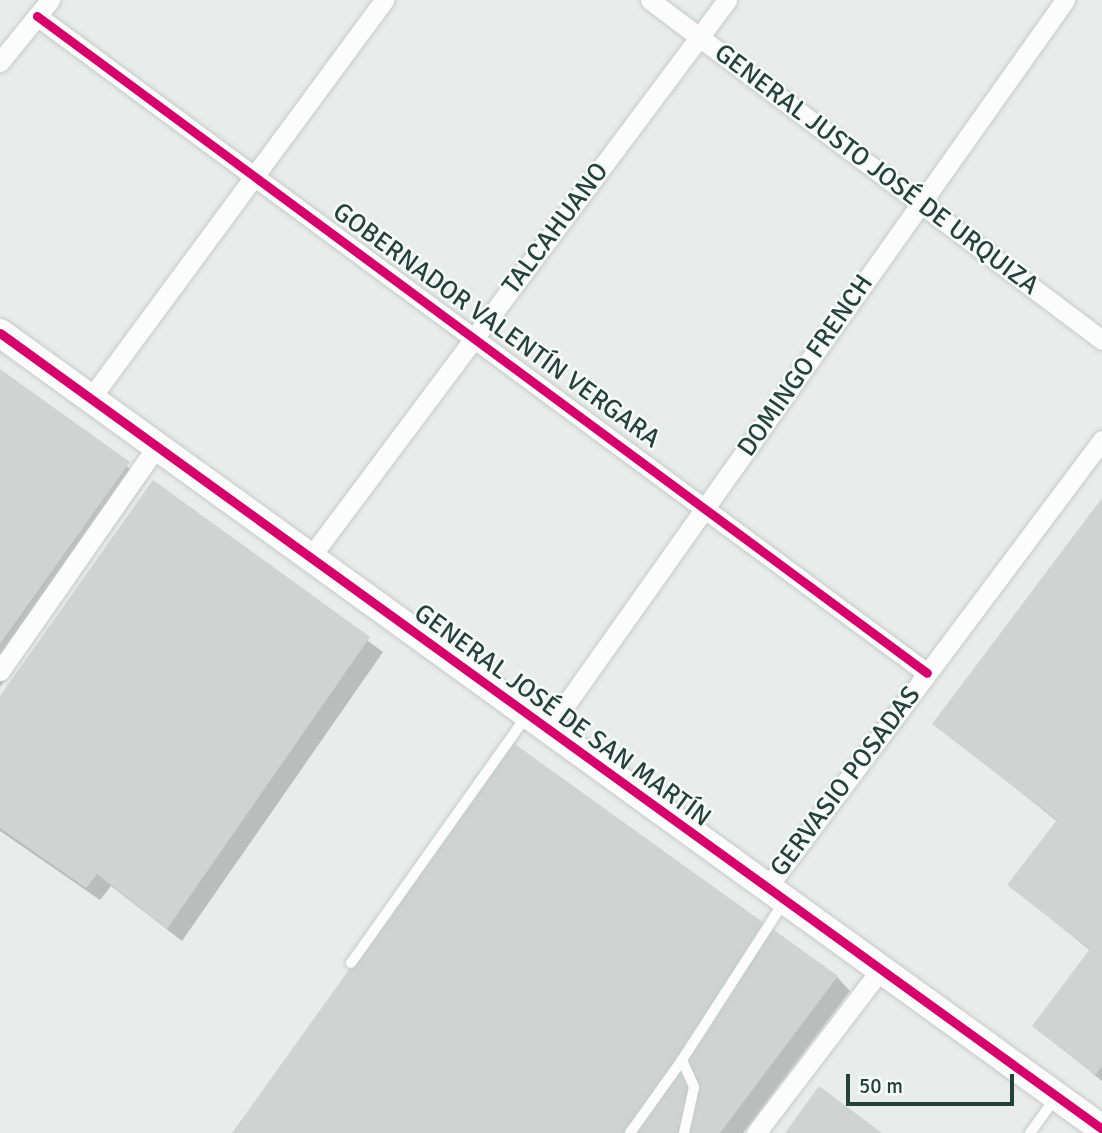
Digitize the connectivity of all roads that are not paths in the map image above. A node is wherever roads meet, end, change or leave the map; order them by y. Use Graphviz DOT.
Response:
graph roads {
  1 [pos="384,0"];
  2 [pos="650,0"];
  3 [pos="727,0"];
  4 [pos="1065,0"];
  5 [pos="43,8"];
  6 [pos="699,37"];
  7 [pos="0,62"];
  8 [pos="253,173"];
  9 [pos="920,205"];
  10 [pos="0,334"];
  11 [pos="475,337"];
  12 [pos="1102,340"];
  13 [pos="90,399"];
  14 [pos="1102,440"];
  15 [pos="156,447"];
  16 [pos="705,507"];
  17 [pos="309,559"];
  18 [pos="0,671"];
  19 [pos="927,673"];
  20 [pos="536,724"];
  21 [pos="775,895"];
  22 [pos="351,963"];
  23 [pos="880,970"];
  24 [pos="682,1060"];
  25 [pos="1057,1097"];
  26 [pos="1102,1129"];
  27 [pos="630,1133"];
  28 [pos="684,1133"];
  29 [pos="756,1133"];
  30 [pos="1031,1133"];
  1 -- 8 [label="street"];
  2 -- 6 [label="street, GENERAL JUSTO JOSÉ DE URQUIZA"];
  3 -- 6 [label="street, TALCAHUANO"];
  4 -- 9 [label="street, DOMINGO FRENCH"];
  5 -- 7 [label="street"];
  5 -- 8 [label="street, GOBERNADOR VALENTÍN VERGARA"];
  6 -- 9 [label="street, GENERAL JUSTO JOSÉ DE URQUIZA"];
  6 -- 11 [label="street, TALCAHUANO"];
  8 -- 11 [label="street, GOBERNADOR VALENTÍN VERGARA"];
  8 -- 13 [label="street"];
  9 -- 12 [label="street, GENERAL JUSTO JOSÉ DE URQUIZA"];
  9 -- 16 [label="street, DOMINGO FRENCH"];
  10 -- 13 [label="street, GENERAL JOSÉ DE SAN MARTÍN"];
  11 -- 16 [label="street, GOBERNADOR VALENTÍN VERGARA"];
  11 -- 17 [label="street, TALCAHUANO"];
  13 -- 15 [label="street, GENERAL JOSÉ DE SAN MARTÍN"];
  14 -- 19 [label="street, GERVASIO POSADAS"];
  15 -- 17 [label="street, GENERAL JOSÉ DE SAN MARTÍN"];
  15 -- 18 [label="street"];
  16 -- 19 [label="street, GOBERNADOR VALENTÍN VERGARA"];
  16 -- 20 [label="street, DOMINGO FRENCH"];
  17 -- 20 [label="street, GENERAL JOSÉ DE SAN MARTÍN"];
  19 -- 21 [label="street, GERVASIO POSADAS"];
  20 -- 21 [label="street, GENERAL JOSÉ DE SAN MARTÍN"];
  20 -- 22 [label="lane"];
  21 -- 23 [label="street, GENERAL JOSÉ DE SAN MARTÍN"];
  21 -- 24 [label="lane"];
  23 -- 25 [label="street, GENERAL JOSÉ DE SAN MARTÍN"];
  23 -- 29 [label="street"];
  24 -- 27 [label="lane"];
  24 -- 28 [label="lane"];
  25 -- 26 [label="street, GENERAL JOSÉ DE SAN MARTÍN"];
  25 -- 30 [label="lane"];
}
